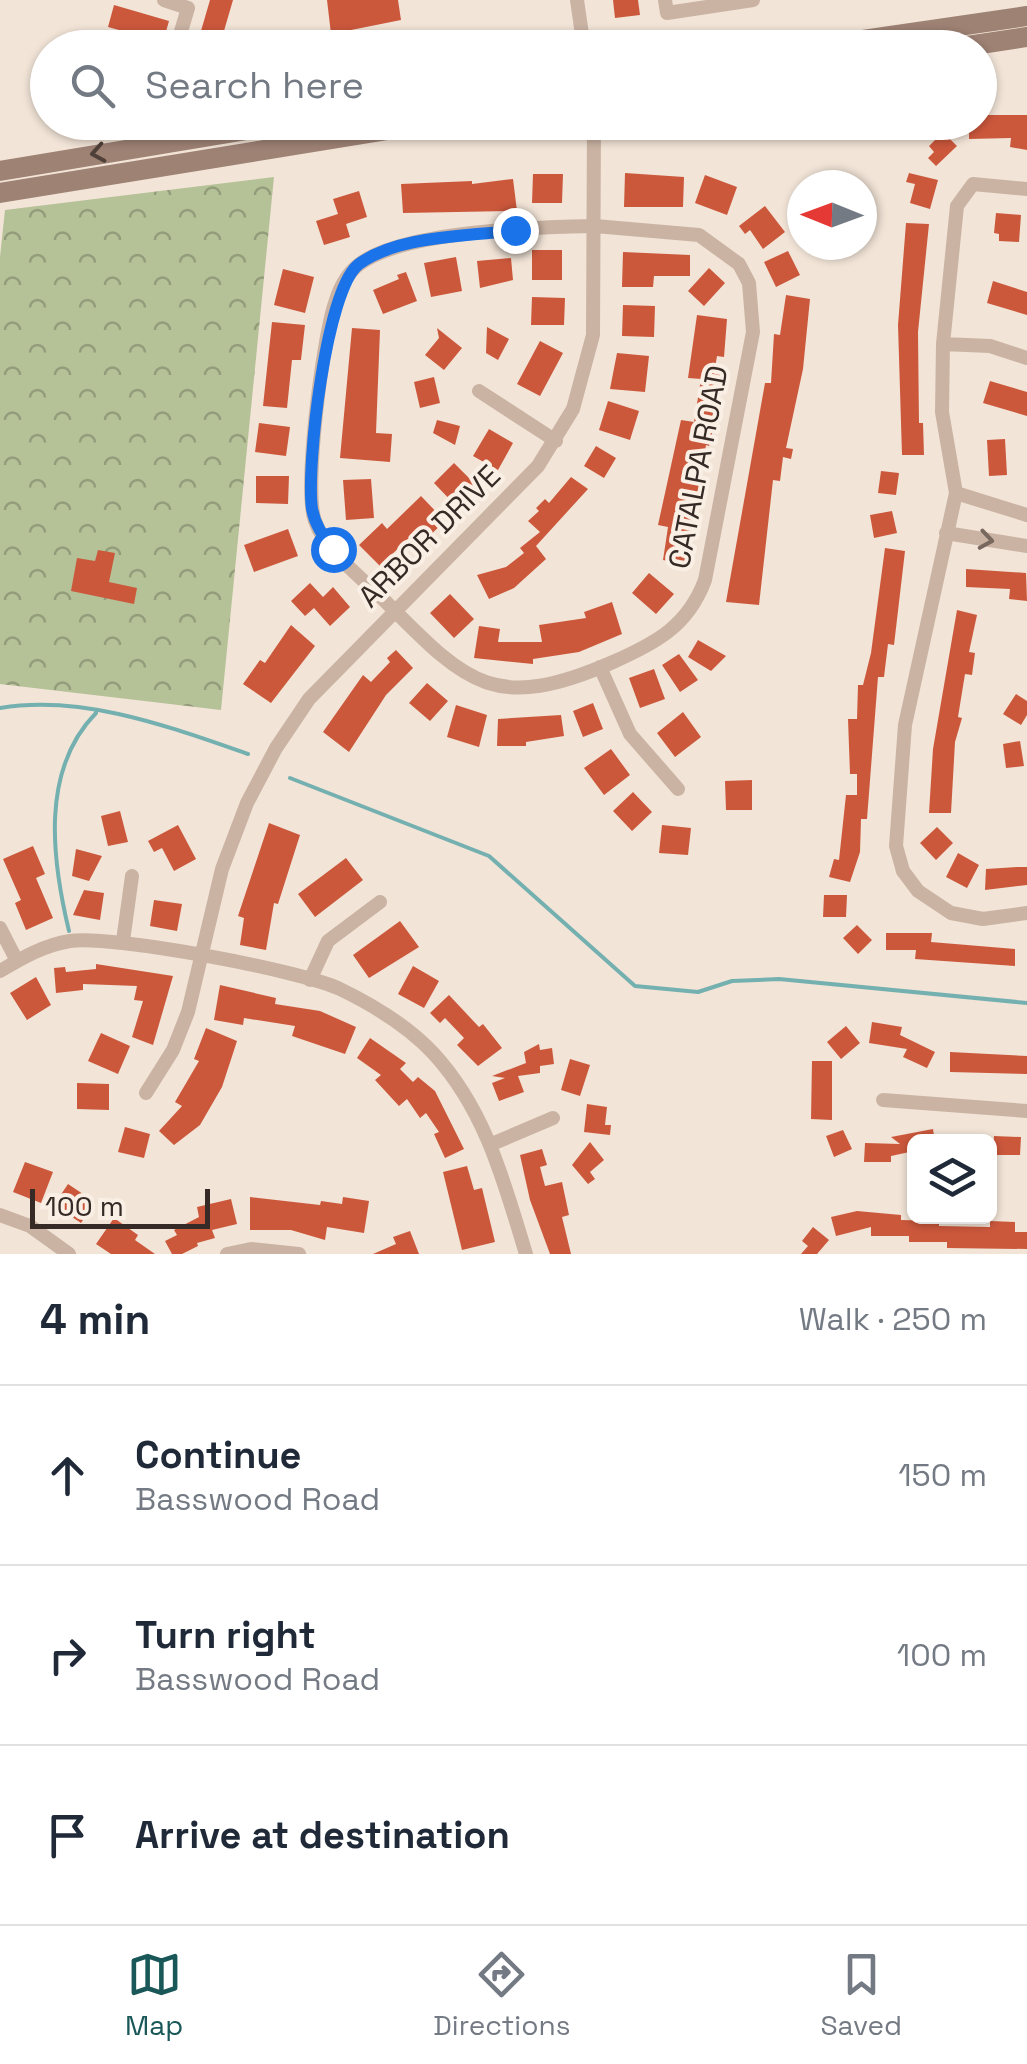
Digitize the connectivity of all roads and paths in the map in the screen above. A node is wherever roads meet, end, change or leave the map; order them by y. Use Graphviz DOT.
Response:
graph roads {
  1 [pos="164,0"];
  2 [pos="578,0"];
  3 [pos="665,0"];
  4 [pos="753,0"];
  5 [pos="189,4"];
  6 [pos="1027,16"];
  7 [pos="181,30"];
  8 [pos="582,30"];
  9 [pos="931,30"];
  10 [pos="1027,37"];
  11 [pos="997,42"];
  12 [pos="177,140"];
  13 [pos="194,140"];
  14 [pos="329,140"];
  15 [pos="594,140"];
  16 [pos="196,162"];
  17 [pos="0,171"];
  18 [pos="1027,189"];
  19 [pos="0,194"];
  20 [pos="595,226"];
  21 [pos="943,344"];
  22 [pos="1027,358"];
  23 [pos="479,391"];
  24 [pos="556,441"];
  25 [pos="956,493"];
  26 [pos="1027,515"];
  27 [pos="946,534"];
  28 [pos="1027,546"];
  29 [pos="394,610"];
  30 [pos="600,667"];
  31 [pos="678,789"];
  32 [pos="132,876"];
  33 [pos="380,902"];
  34 [pos="1027,913"];
  35 [pos="0,928"];
  36 [pos="123,942"];
  37 [pos="201,958"];
  38 [pos="18,960"];
  39 [pos="0,971"];
  40 [pos="310,980"];
  41 [pos="146,1094"];
  42 [pos="883,1100"];
  43 [pos="1027,1111"];
  44 [pos="553,1118"];
  45 [pos="492,1144"];
  46 [pos="0,1215"];
  47 [pos="70,1254"];
  48 [pos="227,1254"];
  49 [pos="299,1254"];
  50 [pos="526,1254"];
  1 -- 5 [label="street"];
  2 -- 8 [label="street"];
  3 -- 4 [label="street"];
  5 -- 7 [label="street"];
  6 -- 9 [label="main road"];
  10 -- 11 [label="main road"];
  12 -- 17 [label="main road, one-way"];
  13 -- 16 [label="main road"];
  14 -- 16 [label="main road"];
  15 -- 20 [label="street, ARBOR DRIVE"];
  16 -- 19 [label="main road"];
  18 -- 21 [label="street"];
  20 -- 24 [label="street, ARBOR DRIVE"];
  20 -- 29 [label="street, CATALPA ROAD"];
  20 -- 30 [label="street, CATALPA ROAD"];
  21 -- 22 [label="street"];
  21 -- 25 [label="street"];
  23 -- 24 [label="street"];
  24 -- 29 [label="street, ARBOR DRIVE"];
  25 -- 26 [label="street"];
  25 -- 27 [label="street"];
  27 -- 28 [label="street, one-way"];
  27 -- 34 [label="street"];
  29 -- 30 [label="street, CATALPA ROAD"];
  29 -- 37 [label="street, ARBOR DRIVE"];
  30 -- 31 [label="street"];
  32 -- 36 [label="street"];
  33 -- 40 [label="street"];
  35 -- 38 [label="street"];
  36 -- 37 [label="street"];
  36 -- 38 [label="street"];
  37 -- 40 [label="street"];
  37 -- 41 [label="street, ARBOR DRIVE"];
  38 -- 39 [label="street"];
  40 -- 45 [label="street"];
  42 -- 43 [label="street"];
  44 -- 45 [label="street"];
  45 -- 50 [label="street"];
  46 -- 47 [label="street"];
  48 -- 49 [label="street"];
}
